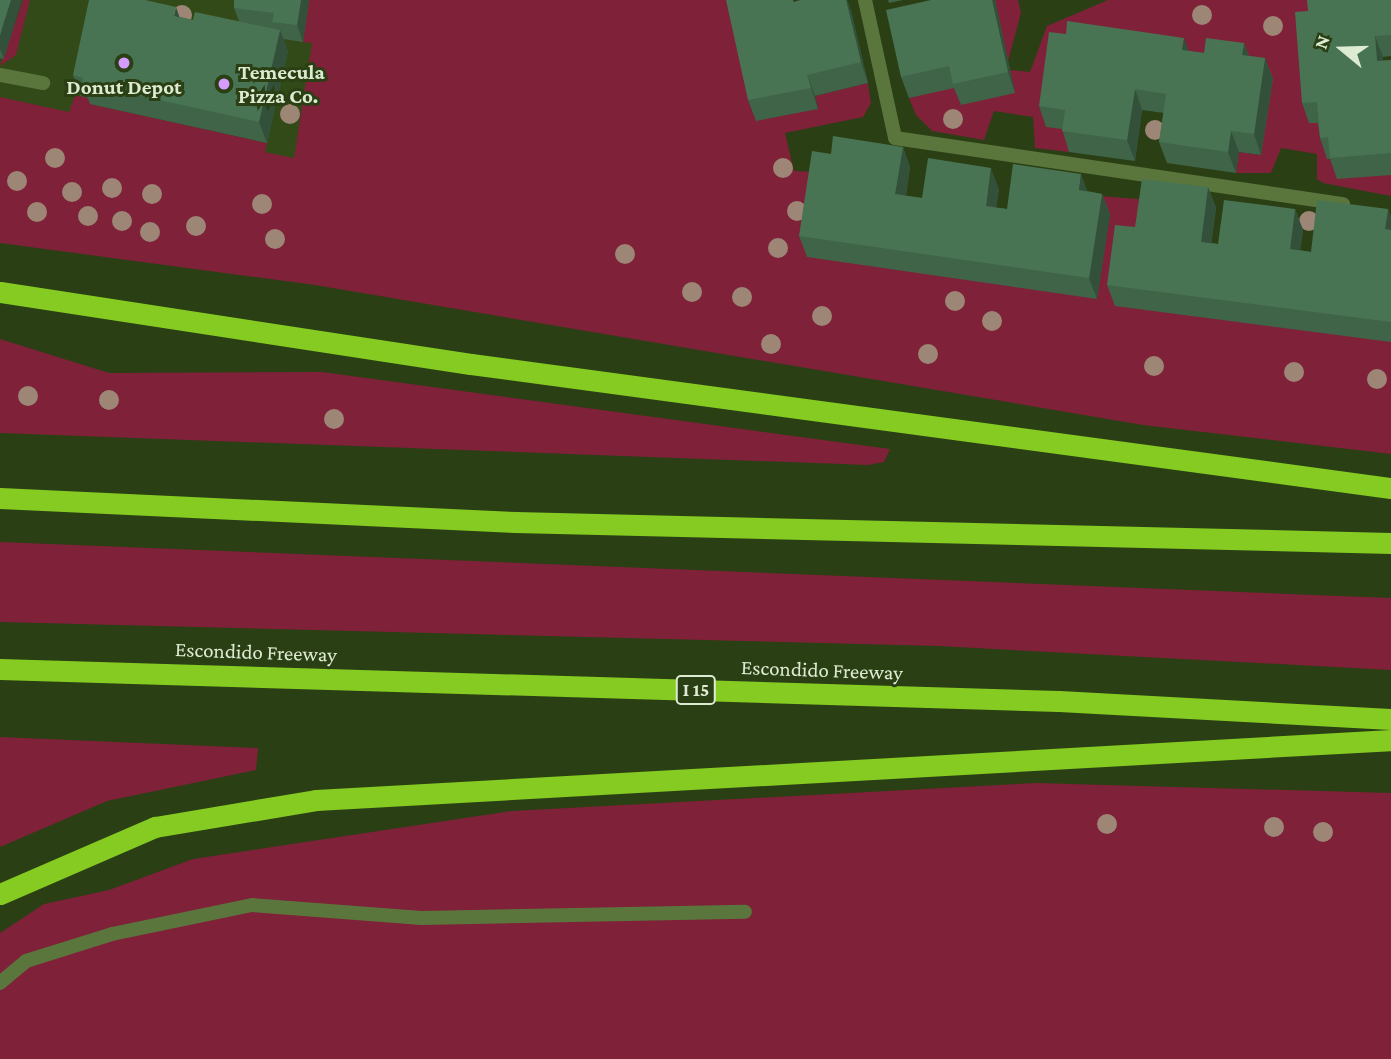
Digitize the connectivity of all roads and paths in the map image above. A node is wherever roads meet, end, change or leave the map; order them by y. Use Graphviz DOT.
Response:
graph roads {
  1 [pos="865,0"];
  2 [pos="0,75"];
  3 [pos="43,83"];
  4 [pos="1365,207"];
  5 [pos="0,292"];
  6 [pos="1391,488"];
  7 [pos="0,498"];
  8 [pos="1391,543"];
  9 [pos="0,669"];
  10 [pos="1391,719"];
  11 [pos="1391,740"];
  12 [pos="0,894"];
  13 [pos="745,912"];
  14 [pos="0,983"];
  1 -- 4 [label="lane"];
  2 -- 3 [label="lane"];
  5 -- 6 [label="highway"];
  7 -- 8 [label="highway"];
  9 -- 10 [label="highway, Escondido Freeway / I 15"];
  11 -- 12 [label="highway"];
  13 -- 14 [label="lane"];
}
